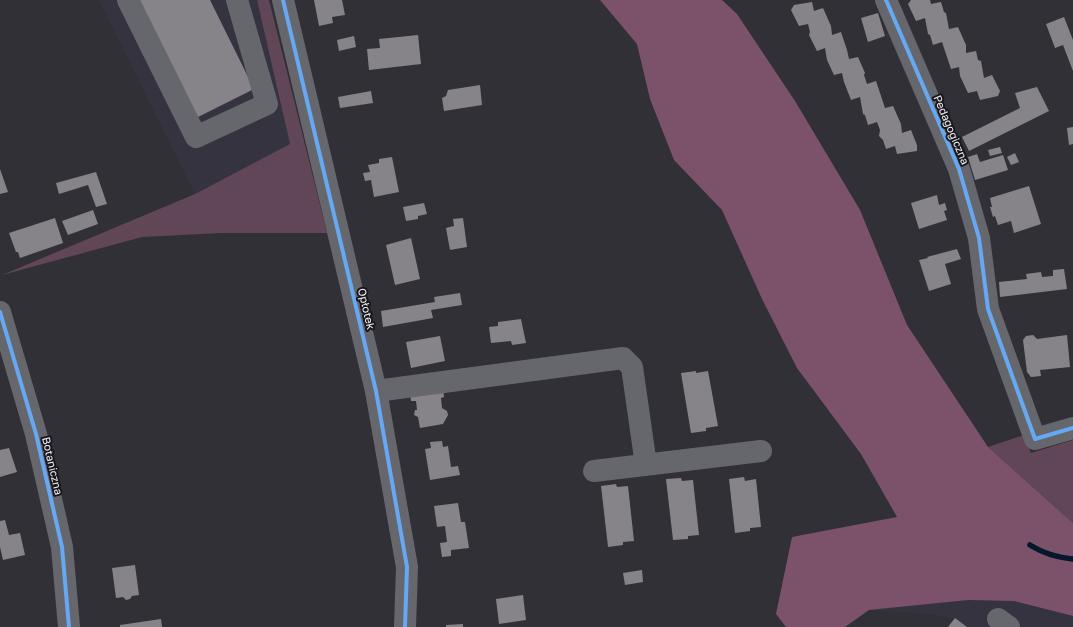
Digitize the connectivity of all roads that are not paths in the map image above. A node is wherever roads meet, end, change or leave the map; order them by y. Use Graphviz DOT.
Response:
graph roads {
  1 [pos="128,0"];
  2 [pos="237,0"];
  3 [pos="283,0"];
  4 [pos="886,0"];
  5 [pos="0,312"];
  6 [pos="376,391"];
  7 [pos="1073,428"];
  8 [pos="762,451"];
  9 [pos="646,464"];
  10 [pos="594,471"];
  11 [pos="69,627"];
  12 [pos="405,627"];
  1 -- 2 [label="street"];
  3 -- 6 [label="street, Opłotek"];
  4 -- 7 [label="street, Pedagogiczna"];
  5 -- 11 [label="street, Botaniczna"];
  6 -- 9 [label="street"];
  6 -- 12 [label="street, Opłotek"];
  8 -- 9 [label="street"];
  9 -- 10 [label="street"];
}
